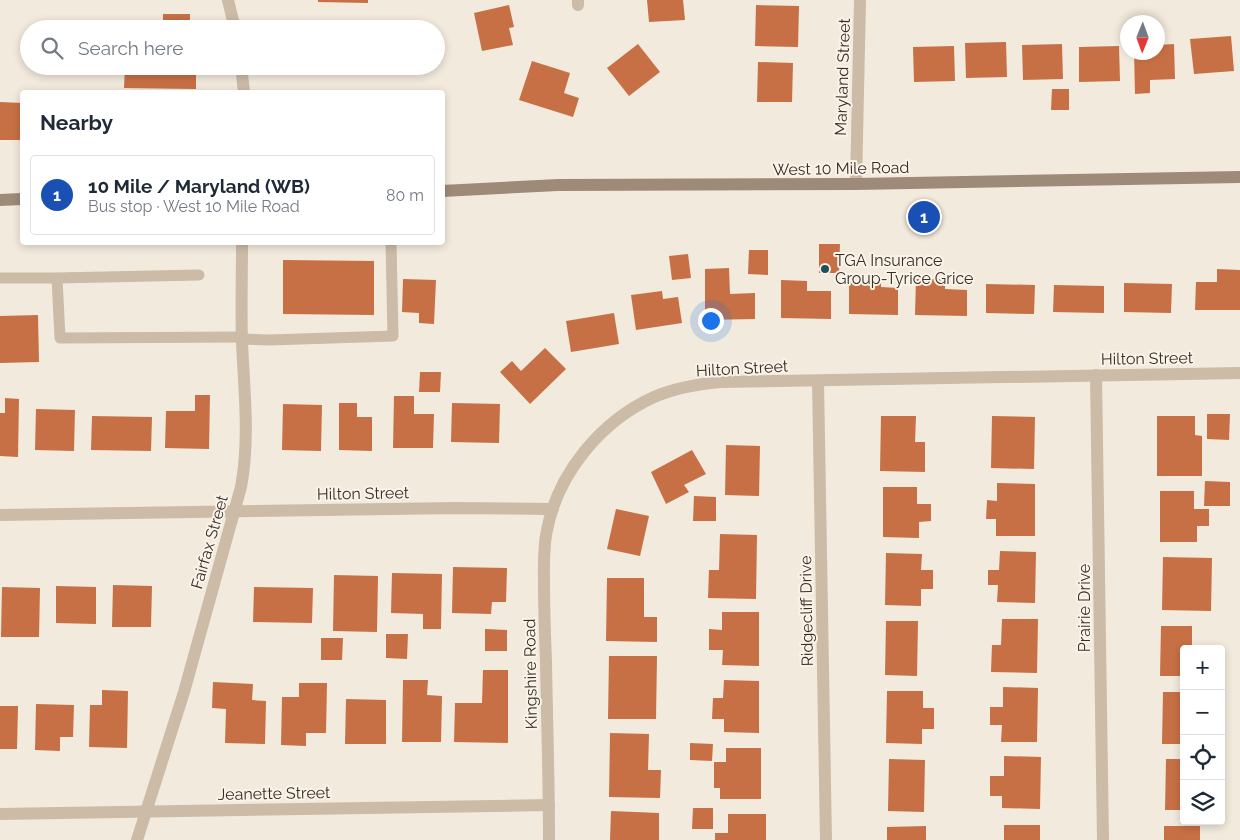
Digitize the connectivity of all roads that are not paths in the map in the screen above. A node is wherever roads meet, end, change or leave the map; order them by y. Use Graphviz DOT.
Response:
graph roads {
  1 [pos="228,0"];
  2 [pos="860,0"];
  3 [pos="233,20"];
  4 [pos="242,75"];
  5 [pos="244,90"];
  6 [pos="1240,177"];
  7 [pos="856,184"];
  8 [pos="445,191"];
  9 [pos="0,200"];
  10 [pos="20,200"];
  11 [pos="242,245"];
  12 [pos="392,245"];
  13 [pos="199,275"];
  14 [pos="0,278"];
  15 [pos="57,278"];
  16 [pos="242,338"];
  17 [pos="1240,373"];
  18 [pos="1096,375"];
  19 [pos="818,381"];
  20 [pos="552,509"];
  21 [pos="233,511"];
  22 [pos="0,515"];
  23 [pos="549,805"];
  24 [pos="146,811"];
  25 [pos="0,814"];
  26 [pos="137,840"];
  27 [pos="550,840"];
  28 [pos="826,840"];
  29 [pos="1103,840"];
  1 -- 3 [label="street"];
  2 -- 7 [label="street, Maryland Street"];
  4 -- 5 [label="street"];
  6 -- 7 [label="main road, West 10 Mile Road"];
  7 -- 8 [label="main road, West 10 Mile Road"];
  9 -- 10 [label="main road"];
  11 -- 16 [label="street, Fairfax Street"];
  12 -- 16 [label="lane"];
  13 -- 15 [label="lane"];
  14 -- 15 [label="lane"];
  15 -- 16 [label="lane"];
  16 -- 21 [label="street, Fairfax Street"];
  17 -- 18 [label="street, Hilton Street"];
  18 -- 19 [label="street, Hilton Street"];
  18 -- 29 [label="street, Prairie Drive"];
  19 -- 20 [label="street, Hilton Street"];
  19 -- 28 [label="street, Ridgecliff Drive"];
  20 -- 21 [label="street, Hilton Street"];
  20 -- 23 [label="street, Kingshire Road"];
  21 -- 22 [label="street, Hilton Street"];
  21 -- 24 [label="street, Fairfax Street"];
  23 -- 24 [label="street, Jeanette Street"];
  23 -- 27 [label="street, Kingshire Road"];
  24 -- 25 [label="street, Jeanette Street"];
  24 -- 26 [label="street, Fairfax Street"];
}
